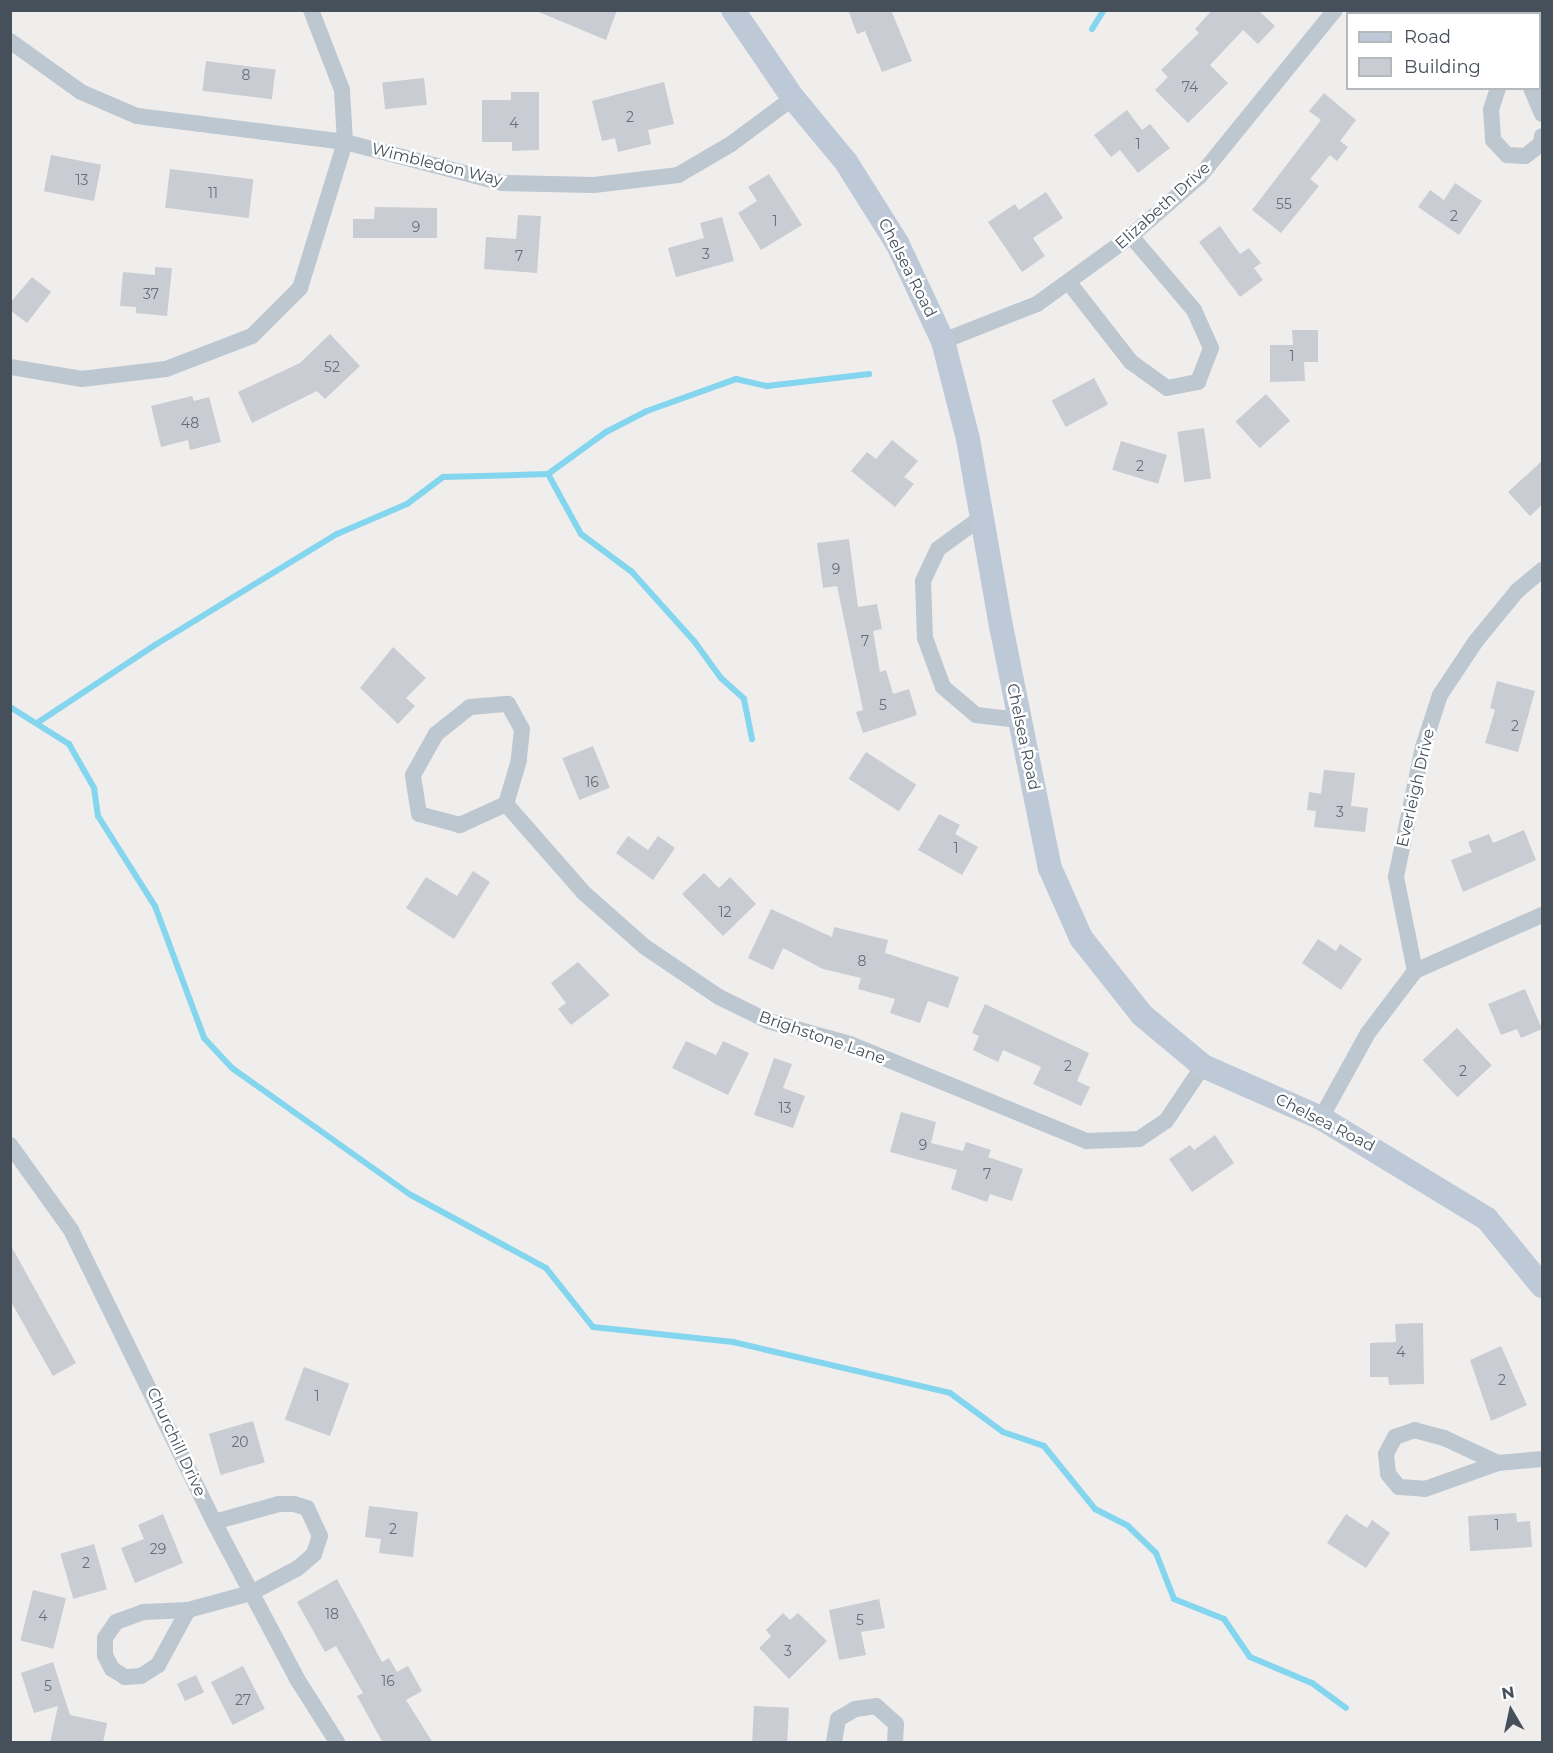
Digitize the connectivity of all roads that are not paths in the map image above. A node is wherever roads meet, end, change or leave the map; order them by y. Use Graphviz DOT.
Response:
graph roads {
  1 [pos="311,10"];
  2 [pos="733,10"];
  3 [pos="1335,10"];
  4 [pos="10,41"];
  5 [pos="1497,90"];
  6 [pos="1532,90"];
  7 [pos="793,98"];
  8 [pos="1542,114"];
  9 [pos="1542,136"];
  10 [pos="345,142"];
  11 [pos="1131,236"];
  12 [pos="1070,284"];
  13 [pos="943,341"];
  14 [pos="10,367"];
  15 [pos="982,517"];
  16 [pos="1542,570"];
  17 [pos="1019,720"];
  18 [pos="506,804"];
  19 [pos="1542,915"];
  20 [pos="1415,971"];
  21 [pos="1203,1066"];
  22 [pos="1322,1118"];
  23 [pos="10,1145"];
  24 [pos="1542,1286"];
  25 [pos="1542,1459"];
  26 [pos="1498,1463"];
  27 [pos="214,1522"];
  28 [pos="251,1593"];
  29 [pos="188,1610"];
  30 [pos="337,1743"];
  31 [pos="834,1743"];
  32 [pos="895,1743"];
  1 -- 10 [label="street"];
  2 -- 7 [label="street, Chelsea Road"];
  3 -- 11 [label="street, Elizabeth Drive"];
  4 -- 10 [label="street, Wimbledon Way"];
  5 -- 9 [label="street"];
  6 -- 8 [label="street"];
  7 -- 10 [label="street, Wimbledon Way"];
  7 -- 13 [label="street, Chelsea Road"];
  10 -- 14 [label="street"];
  11 -- 12 [label="street, Elizabeth Drive"];
  11 -- 12 [label="street"];
  12 -- 13 [label="street, Elizabeth Drive"];
  13 -- 15 [label="street, Chelsea Road"];
  15 -- 17 [label="street, Chelsea Road"];
  15 -- 17 [label="street"];
  16 -- 20 [label="street, Everleigh Drive"];
  17 -- 21 [label="street, Chelsea Road"];
  18 -- 18 [label="street"];
  18 -- 21 [label="street, Brighstone Lane"];
  19 -- 20 [label="street"];
  20 -- 22 [label="street"];
  21 -- 22 [label="street, Chelsea Road"];
  22 -- 24 [label="street, Chelsea Road"];
  23 -- 27 [label="street, Churchill Drive"];
  25 -- 26 [label="street"];
  26 -- 26 [label="street"];
  27 -- 28 [label="street, Churchill Drive"];
  27 -- 28 [label="street"];
  28 -- 29 [label="street"];
  28 -- 30 [label="street, Churchill Drive"];
  29 -- 29 [label="street"];
  31 -- 32 [label="street"];
}
